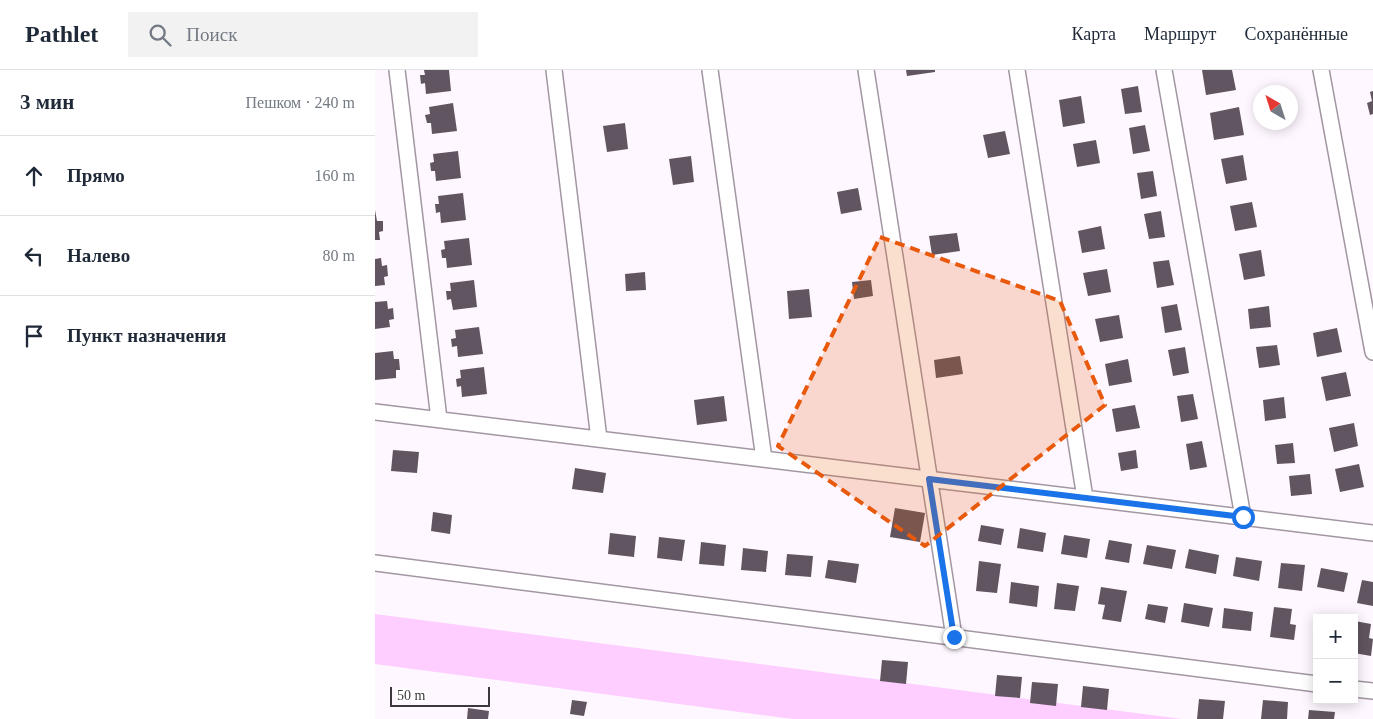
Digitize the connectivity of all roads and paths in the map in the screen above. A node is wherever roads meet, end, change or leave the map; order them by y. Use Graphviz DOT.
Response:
graph roads {
  1 [pos="397,70"];
  2 [pos="554,70"];
  3 [pos="710,70"];
  4 [pos="866,70"];
  5 [pos="1017,70"];
  6 [pos="1164,70"];
  7 [pos="1321,70"];
  8 [pos="1373,352"];
  9 [pos="375,412"];
  10 [pos="439,419"];
  11 [pos="599,439"];
  12 [pos="764,459"];
  13 [pos="929,479"];
  14 [pos="1085,498"];
  15 [pos="1243,517"];
  16 [pos="1373,533"];
  17 [pos="375,563"];
  18 [pos="954,637"];
  19 [pos="1313,683"];
  20 [pos="1358,689"];
  21 [pos="1373,691"];
  1 -- 10 [label="street"];
  2 -- 11 [label="street"];
  3 -- 12 [label="street"];
  4 -- 13 [label="street"];
  5 -- 14 [label="street"];
  6 -- 15 [label="street"];
  7 -- 8 [label="street"];
  9 -- 10 [label="street"];
  10 -- 11 [label="street"];
  11 -- 12 [label="street"];
  12 -- 13 [label="street"];
  13 -- 14 [label="street"];
  13 -- 18 [label="street"];
  14 -- 15 [label="street"];
  15 -- 16 [label="street"];
  17 -- 18 [label="street"];
  18 -- 19 [label="street"];
  20 -- 21 [label="street"];
}
